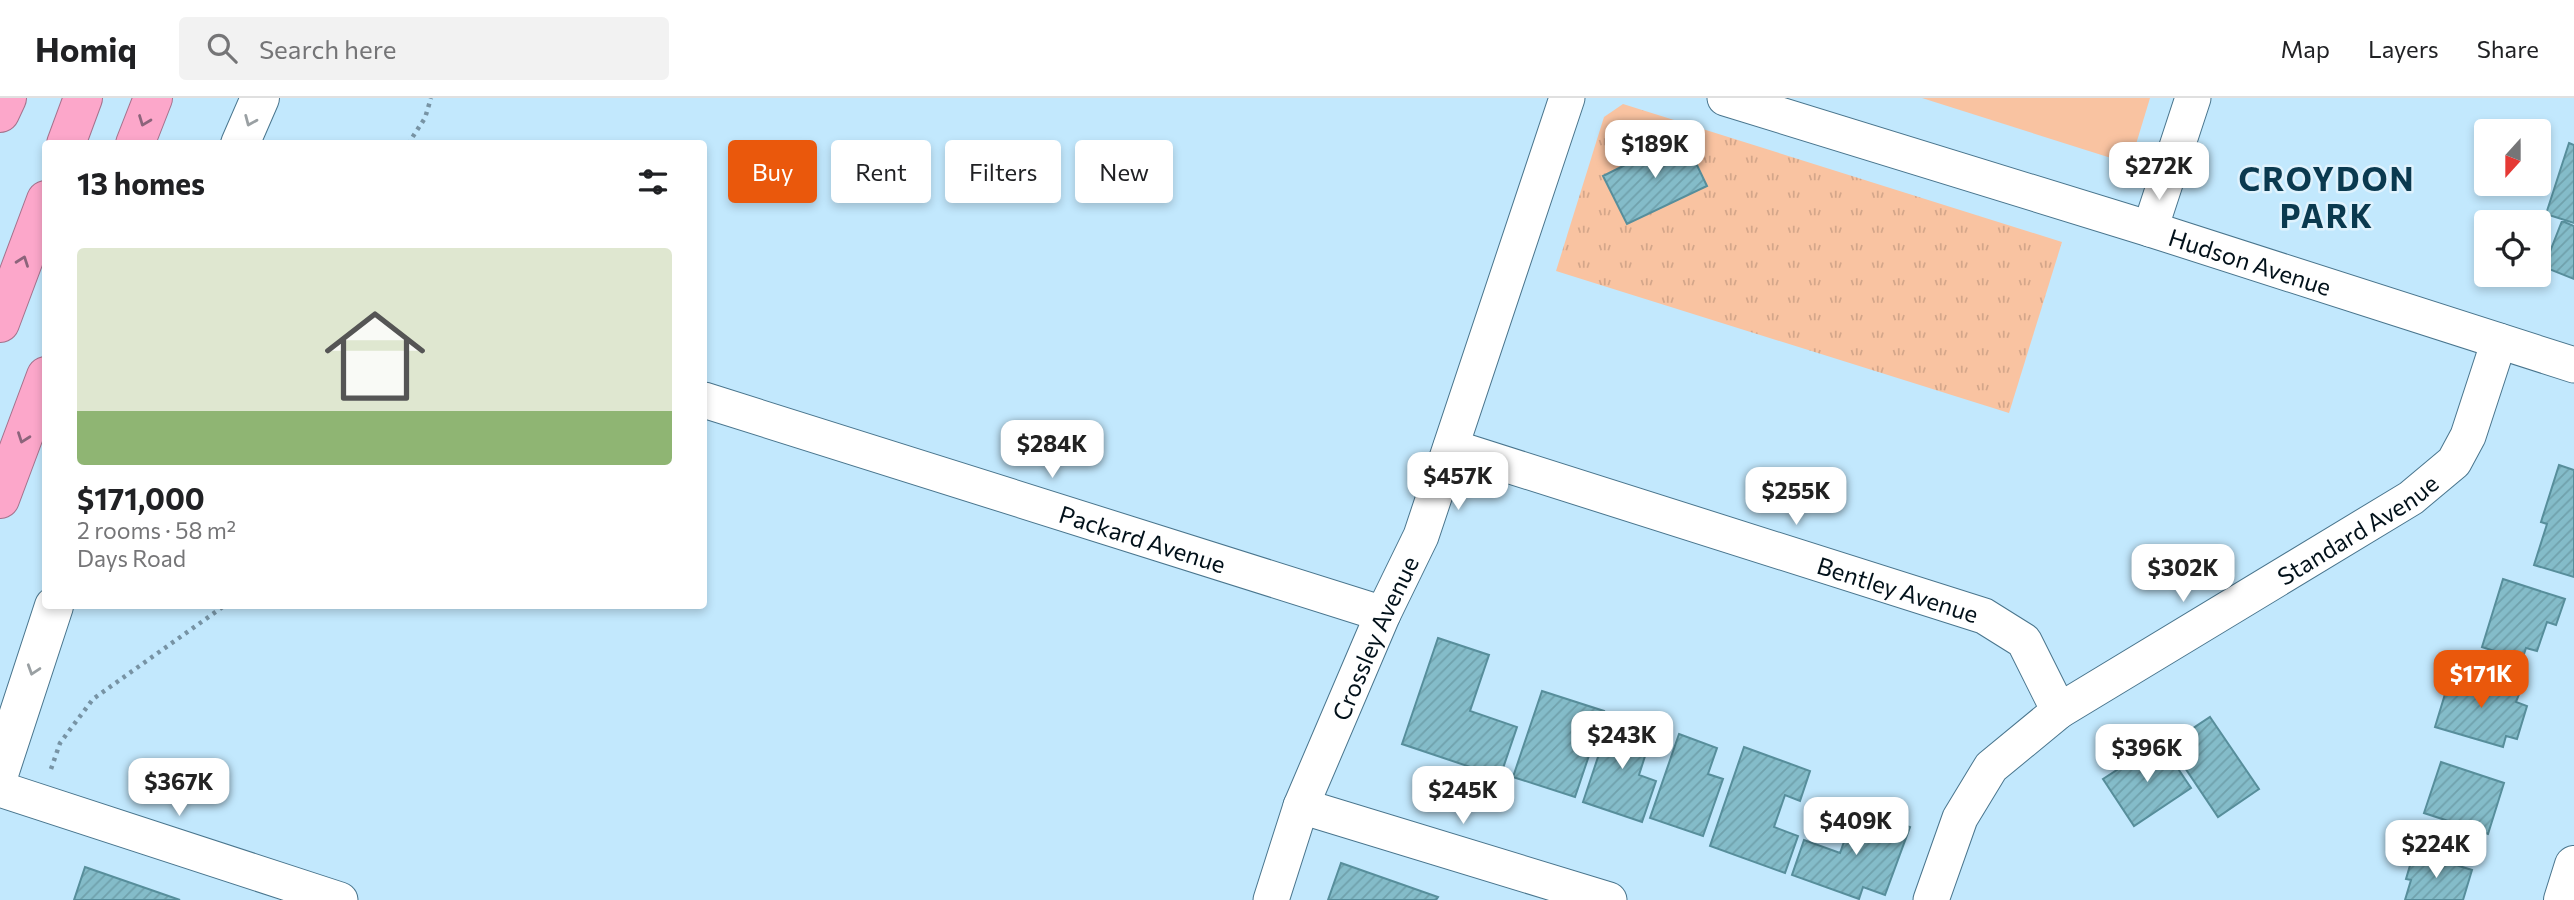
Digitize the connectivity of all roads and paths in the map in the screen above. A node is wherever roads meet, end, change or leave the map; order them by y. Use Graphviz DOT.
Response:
graph roads {
  1 [pos="7,98"];
  2 [pos="83,98"];
  3 [pos="153,98"];
  4 [pos="260,98"];
  5 [pos="431,98"];
  6 [pos="1567,98"];
  7 [pos="1725,98"];
  8 [pos="2193,98"];
  9 [pos="0,113"];
  10 [pos="67,140"];
  11 [pos="137,140"];
  12 [pos="242,140"];
  13 [pos="411,140"];
  14 [pos="42,211"];
  15 [pos="2150,229"];
  16 [pos="0,323"];
  17 [pos="2499,341"];
  18 [pos="2574,365"];
  19 [pos="42,387"];
  20 [pos="707,401"];
  21 [pos="1451,447"];
  22 [pos="0,499"];
  23 [pos="53,609"];
  24 [pos="220,609"];
  25 [pos="1384,614"];
  26 [pos="2059,711"];
  27 [pos="0,771"];
  28 [pos="0,789"];
  29 [pos="40,802"];
  30 [pos="1301,806"];
  31 [pos="2574,865"];
  32 [pos="340,900"];
  33 [pos="1271,900"];
  34 [pos="1609,900"];
  35 [pos="1931,900"];
  36 [pos="2563,900"];
  1 -- 9 [label="highway"];
  2 -- 10 [label="highway"];
  3 -- 11 [label="highway, one-way"];
  4 -- 12 [label="main road, one-way"];
  5 -- 13 [label="path"];
  6 -- 21 [label="street, Crossley Avenue"];
  7 -- 15 [label="street, Hudson Avenue"];
  8 -- 15 [label="street"];
  16 -- 14 [label="highway, one-way"];
  15 -- 17 [label="street, Hudson Avenue"];
  17 -- 18 [label="street, Hudson Avenue"];
  17 -- 26 [label="street, Standard Avenue"];
  19 -- 22 [label="highway, one-way"];
  20 -- 25 [label="street, Packard Avenue"];
  21 -- 25 [label="street, Crossley Avenue"];
  21 -- 26 [label="street, Bentley Avenue"];
  23 -- 27 [label="main road, one-way"];
  24 -- 29 [label="path"];
  25 -- 30 [label="street, Crossley Avenue"];
  26 -- 35 [label="street, Standard Avenue"];
  28 -- 29 [label="street"];
  29 -- 32 [label="street"];
  30 -- 33 [label="street, Crossley Avenue"];
  30 -- 34 [label="street"];
  31 -- 36 [label="main road"];
}
